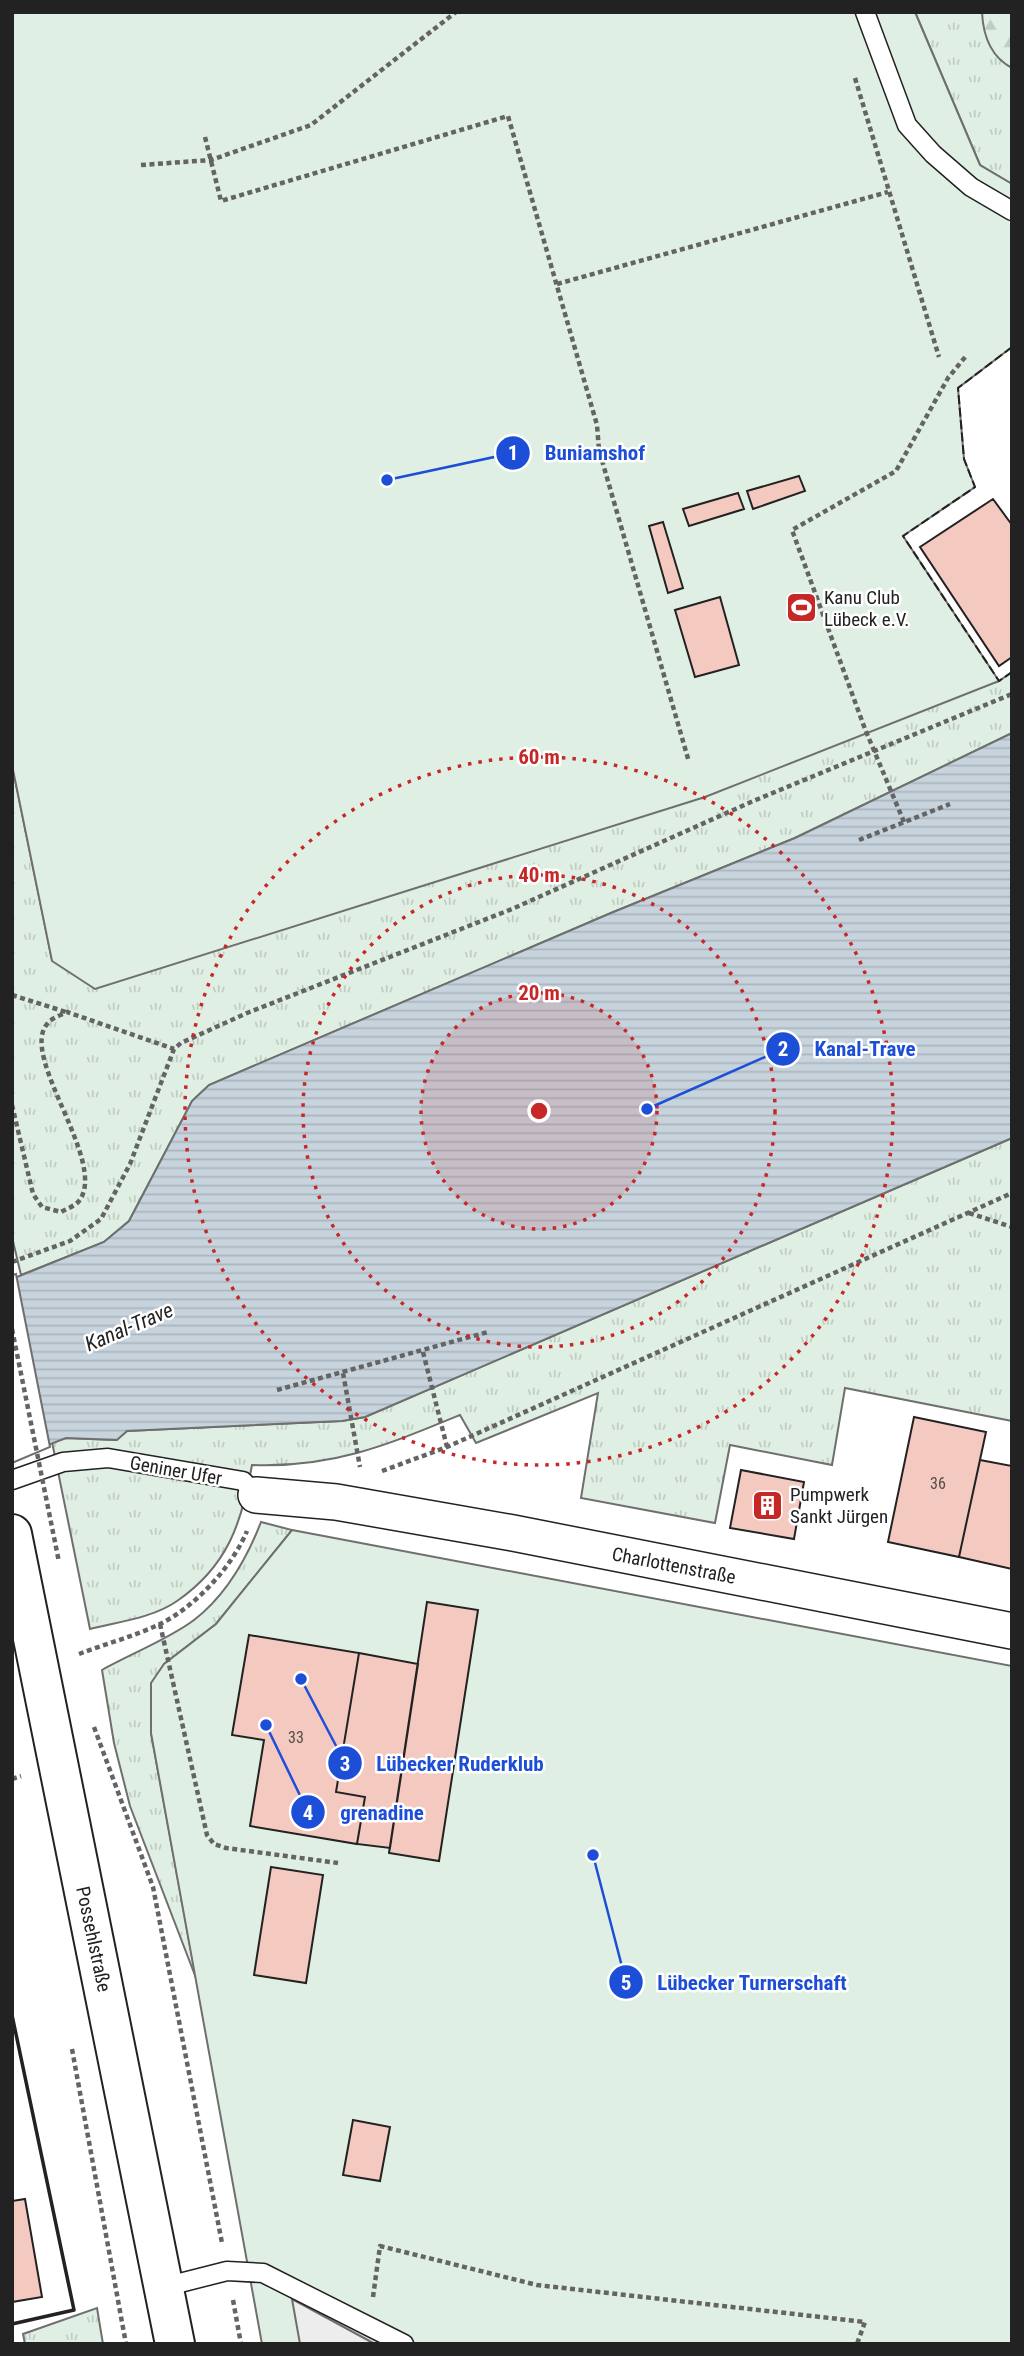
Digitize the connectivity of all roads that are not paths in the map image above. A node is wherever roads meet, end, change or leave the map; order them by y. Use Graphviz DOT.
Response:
graph roads {
  1 [pos="865,12"];
  2 [pos="1012,211"];
  3 [pos="12,1480"];
  4 [pos="256,1495"];
  5 [pos="336,1502"];
  6 [pos="15,1551"];
  7 [pos="1012,1631"];
  8 [pos="164,2287"];
  9 [pos="175,2344"];
  10 [pos="404,2344"];
  1 -- 2 [label="lane"];
  3 -- 4 [label="lane, Geniner Ufer"];
  4 -- 5 [label="street, Geniner Ufer"];
  5 -- 7 [label="street, Charlottenstraße"];
  6 -- 8 [label="main road, Possehlstraße"];
  8 -- 9 [label="main road, Possehlstraße"];
  8 -- 10 [label="lane"];
}
